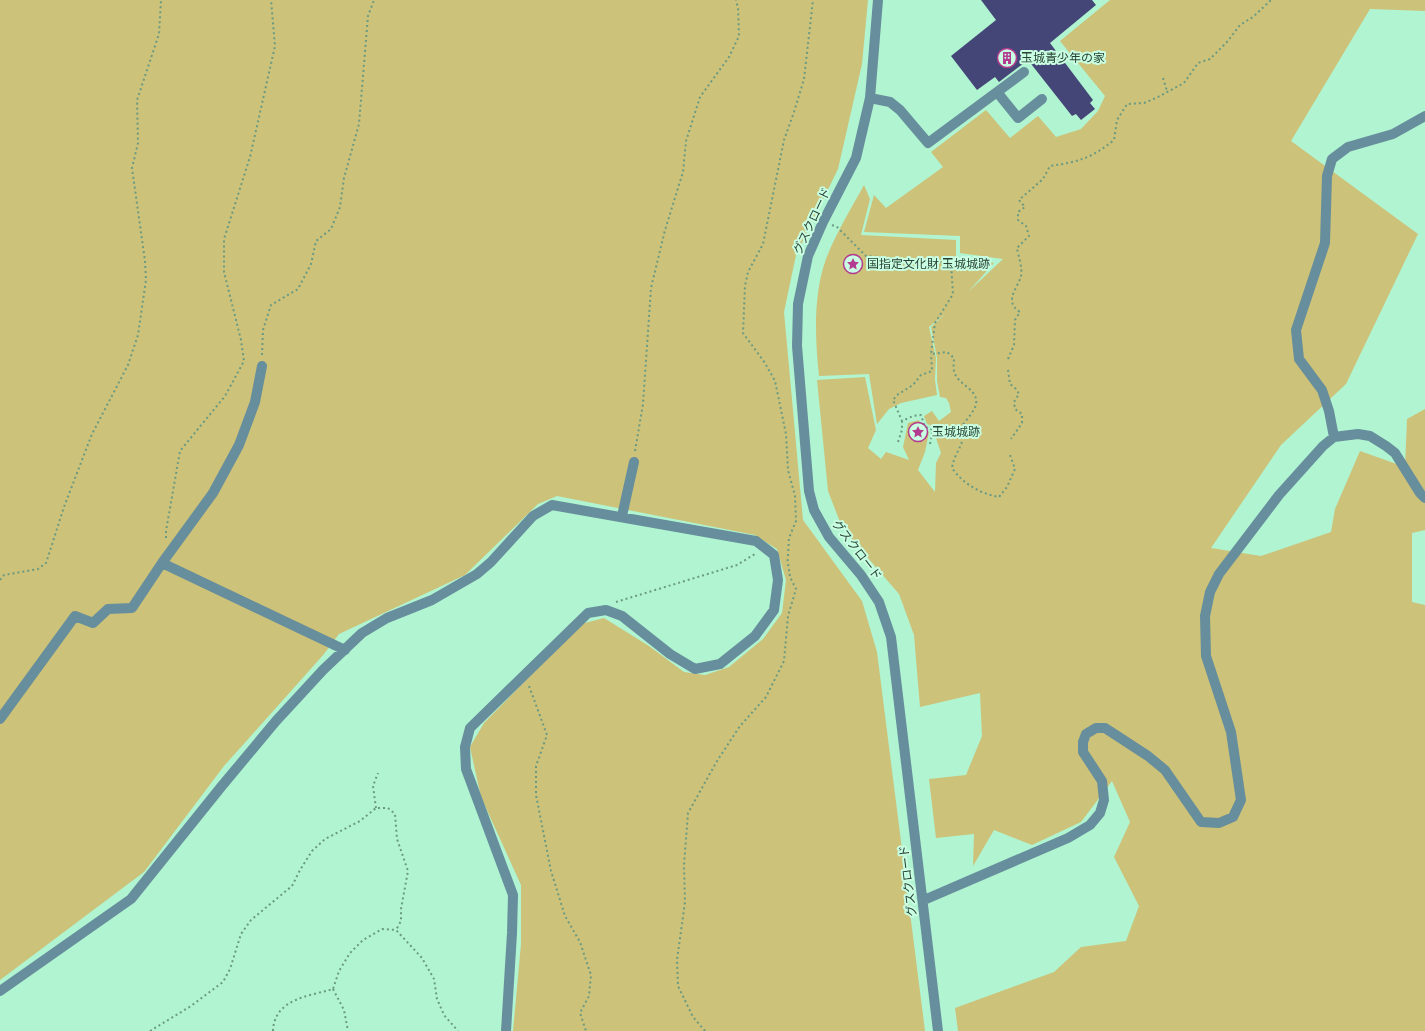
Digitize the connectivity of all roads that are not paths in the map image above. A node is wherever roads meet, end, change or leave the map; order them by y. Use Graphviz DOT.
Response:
graph roads {
  1 [pos="878,0"];
  2 [pos="1024,72"];
  3 [pos="997,92"];
  4 [pos="870,98"];
  5 [pos="1042,99"];
  6 [pos="1425,116"];
  7 [pos="262,366"];
  8 [pos="1334,437"];
  9 [pos="634,462"];
  10 [pos="1425,498"];
  11 [pos="622,516"];
  12 [pos="162,563"];
  13 [pos="345,650"];
  14 [pos="0,719"];
  15 [pos="924,900"];
  16 [pos="0,991"];
  17 [pos="506,1031"];
  18 [pos="938,1031"];
  1 -- 4 [label="street, グスクロード"];
  2 -- 3 [label="street"];
  3 -- 4 [label="street"];
  3 -- 5 [label="street"];
  4 -- 15 [label="street, グスクロード"];
  6 -- 8 [label="street"];
  7 -- 12 [label="street"];
  8 -- 10 [label="street"];
  8 -- 15 [label="street"];
  9 -- 11 [label="street"];
  11 -- 13 [label="street"];
  11 -- 17 [label="street"];
  12 -- 13 [label="street"];
  12 -- 14 [label="street"];
  13 -- 16 [label="street"];
  15 -- 18 [label="street, グスクロード"];
}
